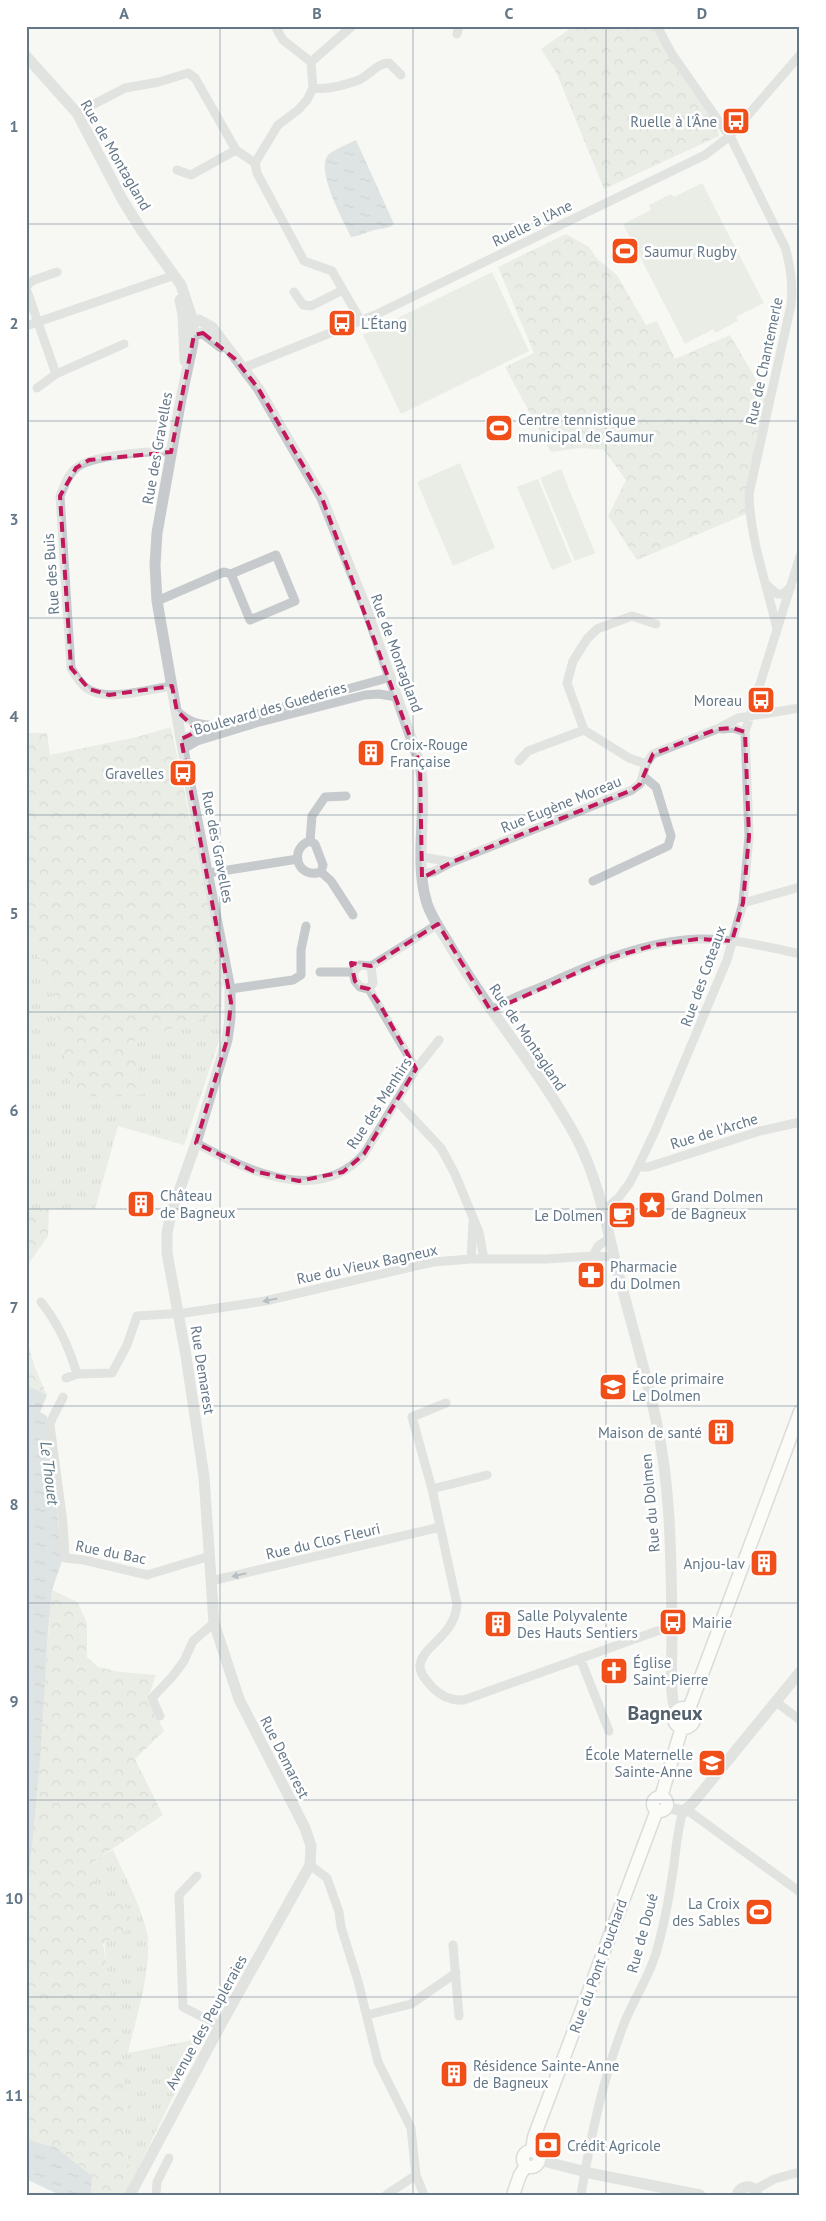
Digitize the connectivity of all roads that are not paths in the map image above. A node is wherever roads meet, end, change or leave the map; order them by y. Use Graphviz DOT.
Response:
graph roads {
  1 [pos="275,26"];
  2 [pos="352,26"];
  3 [pos="657,26"];
  4 [pos="800,55"];
  5 [pos="26,56"];
  6 [pos="311,62"];
  7 [pos="402,75"];
  8 [pos="313,88"];
  9 [pos="77,113"];
  10 [pos="730,136"];
  11 [pos="236,150"];
  12 [pos="255,163"];
  13 [pos="177,170"];
  14 [pos="57,272"];
  15 [pos="172,276"];
  16 [pos="26,287"];
  17 [pos="343,290"];
  18 [pos="294,292"];
  19 [pos="361,321"];
  20 [pos="39,322"];
  21 [pos="26,326"];
  22 [pos="192,326"];
  23 [pos="124,344"];
  24 [pos="239,364"];
  25 [pos="56,374"];
  26 [pos="36,388"];
  27 [pos="171,452"];
  28 [pos="800,556"];
  29 [pos="231,574"];
  30 [pos="767,585"];
  31 [pos="791,587"];
  32 [pos="770,597"];
  33 [pos="157,601"];
  34 [pos="785,606"];
  35 [pos="656,624"];
  36 [pos="778,630"];
  37 [pos="392,681"];
  38 [pos="172,686"];
  39 [pos="364,695"];
  40 [pos="397,697"];
  41 [pos="800,708"];
  42 [pos="177,711"];
  43 [pos="749,717"];
  44 [pos="216,725"];
  45 [pos="717,729"];
  46 [pos="584,730"];
  47 [pos="745,732"];
  48 [pos="182,744"];
  49 [pos="519,761"];
  50 [pos="646,764"];
  51 [pos="643,776"];
  52 [pos="346,796"];
  53 [pos="310,841"];
  54 [pos="422,857"];
  55 [pos="298,859"];
  56 [pos="452,862"];
  57 [pos="321,872"];
  58 [pos="208,873"];
  59 [pos="422,874"];
  60 [pos="593,881"];
  61 [pos="800,887"];
  62 [pos="743,903"];
  63 [pos="353,915"];
  64 [pos="438,924"];
  65 [pos="306,926"];
  66 [pos="732,941"];
  67 [pos="800,952"];
  68 [pos="371,966"];
  69 [pos="320,972"];
  70 [pos="353,972"];
  71 [pos="230,989"];
  72 [pos="369,989"];
  73 [pos="491,1011"];
  74 [pos="439,1040"];
  75 [pos="416,1069"];
  76 [pos="397,1102"];
  77 [pos="800,1122"];
  78 [pos="196,1143"];
  79 [pos="638,1167"];
  80 [pos="604,1208"];
  81 [pos="474,1220"];
  82 [pos="610,1238"];
  83 [pos="593,1256"];
  84 [pos="615,1257"];
  85 [pos="471,1259"];
  86 [pos="484,1259"];
  87 [pos="42,1302"];
  88 [pos="179,1313"];
  89 [pos="77,1374"];
  90 [pos="66,1378"];
  91 [pos="63,1397"];
  92 [pos="446,1403"];
  93 [pos="800,1412"];
  94 [pos="487,1475"];
  95 [pos="432,1489"];
  96 [pos="440,1527"];
  97 [pos="210,1556"];
  98 [pos="212,1581"];
  99 [pos="214,1623"];
  100 [pos="672,1629"];
  101 [pos="580,1658"];
  102 [pos="800,1672"];
  103 [pos="775,1701"];
  104 [pos="683,1710"];
  105 [pos="160,1716"];
  106 [pos="800,1720"];
  107 [pos="609,1732"];
  108 [pos="661,1805"];
  109 [pos="683,1811"];
  110 [pos="310,1865"];
  111 [pos="197,1876"];
  112 [pos="800,1892"];
  113 [pos="453,1945"];
  114 [pos="456,1972"];
  115 [pos="367,2015"];
  116 [pos="459,2016"];
  117 [pos="220,2026"];
  118 [pos="612,2057"];
  119 [pos="622,2060"];
  120 [pos="536,2155"];
  121 [pos="169,2158"];
  122 [pos="584,2172"];
  123 [pos="800,2172"];
  124 [pos="416,2175"];
  125 [pos="756,2192"];
  126 [pos="130,2195"];
  127 [pos="156,2195"];
  128 [pos="386,2195"];
  129 [pos="424,2195"];
  130 [pos="513,2195"];
  131 [pos="581,2195"];
  132 [pos="700,2195"];
  133 [pos="737,2195"];
  1 -- 6 [label="street"];
  2 -- 6 [label="street"];
  3 -- 10 [label="street, Rue de Chantemerle"];
  4 -- 10 [label="street, Ruelle à l'Ane"];
  5 -- 9 [label="street, Rue de Montagland"];
  6 -- 8 [label="street"];
  7 -- 8 [label="street"];
  8 -- 12 [label="street"];
  9 -- 11 [label="street"];
  9 -- 15 [label="street, Rue de Montagland"];
  10 -- 19 [label="street, Ruelle à l'Ane"];
  10 -- 30 [label="street, Rue de Chantemerle"];
  11 -- 12 [label="street"];
  11 -- 13 [label="street"];
  12 -- 17 [label="street"];
  14 -- 16 [label="street"];
  15 -- 20 [label="street"];
  15 -- 22 [label="street, Rue de Montagland"];
  16 -- 20 [label="street"];
  17 -- 18 [label="street"];
  17 -- 19 [label="street"];
  19 -- 24 [label="street, Ruelle à l'Ane"];
  20 -- 21 [label="street"];
  20 -- 25 [label="street"];
  22 -- 24 [label="street, Rue de Montagland"];
  22 -- 27 [label="street, Rue des Gravelles"];
  23 -- 25 [label="street"];
  24 -- 37 [label="street, Rue de Montagland"];
  25 -- 26 [label="street"];
  27 -- 33 [label="street, Rue des Gravelles"];
  27 -- 38 [label="street, Rue des Buis"];
  28 -- 31 [label="street, Rue des Coteaux"];
  29 -- 29 [label="street"];
  29 -- 33 [label="street"];
  30 -- 31 [label="street"];
  30 -- 32 [label="street, Rue de Chantemerle"];
  30 -- 34 [label="street, Rue de Chantemerle"];
  31 -- 34 [label="street, Rue des Coteaux"];
  32 -- 34 [label="street"];
  32 -- 36 [label="street, Rue de Chantemerle"];
  33 -- 38 [label="street, Rue des Gravelles"];
  34 -- 36 [label="street, Rue des Coteaux"];
  35 -- 46 [label="street"];
  36 -- 43 [label="street, Rue des Coteaux"];
  37 -- 39 [label="street, Boulevard des Guederies"];
  37 -- 40 [label="street, Rue de Montagland"];
  37 -- 44 [label="street, Boulevard des Guederies"];
  38 -- 42 [label="street, Rue des Gravelles"];
  39 -- 40 [label="street, Boulevard des Guederies"];
  39 -- 48 [label="street, Boulevard des Guederies"];
  40 -- 54 [label="street, Rue de Montagland"];
  41 -- 43 [label="street"];
  42 -- 44 [label="street, Boulevard des Guederies"];
  42 -- 48 [label="street, Rue des Gravelles"];
  43 -- 45 [label="street"];
  43 -- 47 [label="street, Rue des Coteaux"];
  44 -- 48 [label="street, Boulevard des Guederies"];
  45 -- 47 [label="street"];
  45 -- 50 [label="street"];
  46 -- 49 [label="street"];
  46 -- 50 [label="street"];
  47 -- 62 [label="street, Rue des Coteaux"];
  48 -- 58 [label="street, Rue des Gravelles"];
  50 -- 51 [label="street"];
  51 -- 56 [label="street, Rue Eugène Moreau"];
  51 -- 60 [label="street"];
  52 -- 53 [label="street"];
  53 -- 55 [label="street"];
  53 -- 57 [label="street"];
  54 -- 56 [label="street"];
  54 -- 59 [label="street, Rue de Montagland"];
  55 -- 57 [label="street"];
  55 -- 58 [label="street"];
  56 -- 59 [label="street, Rue Eugène Moreau"];
  57 -- 63 [label="street"];
  58 -- 71 [label="street, Rue des Gravelles"];
  59 -- 64 [label="street, Rue de Montagland"];
  61 -- 62 [label="street"];
  62 -- 66 [label="street, Rue des Coteaux"];
  64 -- 68 [label="street"];
  64 -- 73 [label="street, Rue de Montagland"];
  65 -- 71 [label="street"];
  66 -- 67 [label="street"];
  66 -- 73 [label="street"];
  66 -- 79 [label="street, Rue des Coteaux"];
  68 -- 70 [label="street"];
  68 -- 72 [label="street"];
  69 -- 70 [label="street"];
  70 -- 72 [label="street"];
  71 -- 78 [label="street, Rue des Gravelles"];
  72 -- 75 [label="street"];
  73 -- 80 [label="street, Rue de Montagland"];
  74 -- 75 [label="street, Rue des Menhirs"];
  75 -- 76 [label="street, Rue des Menhirs"];
  76 -- 78 [label="street, Rue des Menhirs"];
  76 -- 81 [label="street"];
  77 -- 79 [label="street, Rue de l'Arche"];
  78 -- 88 [label="street, Rue des Gravelles"];
  79 -- 80 [label="street, Rue des Coteaux"];
  80 -- 82 [label="street, Rue du Dolmen"];
  81 -- 85 [label="street"];
  81 -- 86 [label="street"];
  82 -- 83 [label="street"];
  82 -- 84 [label="street, Rue du Dolmen"];
  83 -- 84 [label="street, Rue du Vieux Bagneux"];
  83 -- 86 [label="street, Rue du Vieux Bagneux"];
  84 -- 100 [label="street, Rue du Dolmen"];
  85 -- 86 [label="street, Rue du Vieux Bagneux"];
  85 -- 88 [label="street, Rue du Vieux Bagneux, one-way"];
  87 -- 89 [label="street"];
  88 -- 89 [label="street, Rue du Vieux Bagneux"];
  88 -- 97 [label="street, Rue Demarest"];
  89 -- 90 [label="street"];
  91 -- 97 [label="street, Rue du Bac"];
  92 -- 95 [label="street"];
  93 -- 104 [label="main road"];
  94 -- 95 [label="street"];
  95 -- 96 [label="street"];
  96 -- 98 [label="street, Rue du Clos Fleuri, one-way"];
  96 -- 101 [label="street"];
  97 -- 98 [label="street, Rue Demarest"];
  98 -- 99 [label="street, Rue Demarest"];
  99 -- 105 [label="street"];
  99 -- 110 [label="street, Rue Demarest"];
  100 -- 101 [label="street"];
  100 -- 104 [label="street, Rue du Dolmen"];
  101 -- 107 [label="street"];
  102 -- 103 [label="street"];
  103 -- 106 [label="street"];
  103 -- 109 [label="street"];
  104 -- 108 [label="main road, Rue du Pont Fouchard"];
  108 -- 109 [label="street"];
  108 -- 120 [label="main road, Rue du Pont Fouchard"];
  109 -- 112 [label="street"];
  109 -- 118 [label="street, Rue de Doué"];
  110 -- 115 [label="street"];
  110 -- 117 [label="street, Avenue des Peupleraies"];
  111 -- 117 [label="street"];
  113 -- 114 [label="street"];
  114 -- 115 [label="street"];
  114 -- 116 [label="street"];
  115 -- 124 [label="street"];
  117 -- 126 [label="street, Avenue des Peupleraies"];
  118 -- 119 [label="street"];
  118 -- 122 [label="street, Rue de Doué"];
  120 -- 122 [label="street"];
  120 -- 130 [label="main road, Rue du Pont Fouchard"];
  121 -- 127 [label="street"];
  122 -- 131 [label="street, Rue de Doué"];
  122 -- 132 [label="street"];
  123 -- 125 [label="street"];
  124 -- 128 [label="street"];
  124 -- 129 [label="street"];
  125 -- 133 [label="street"];
}
